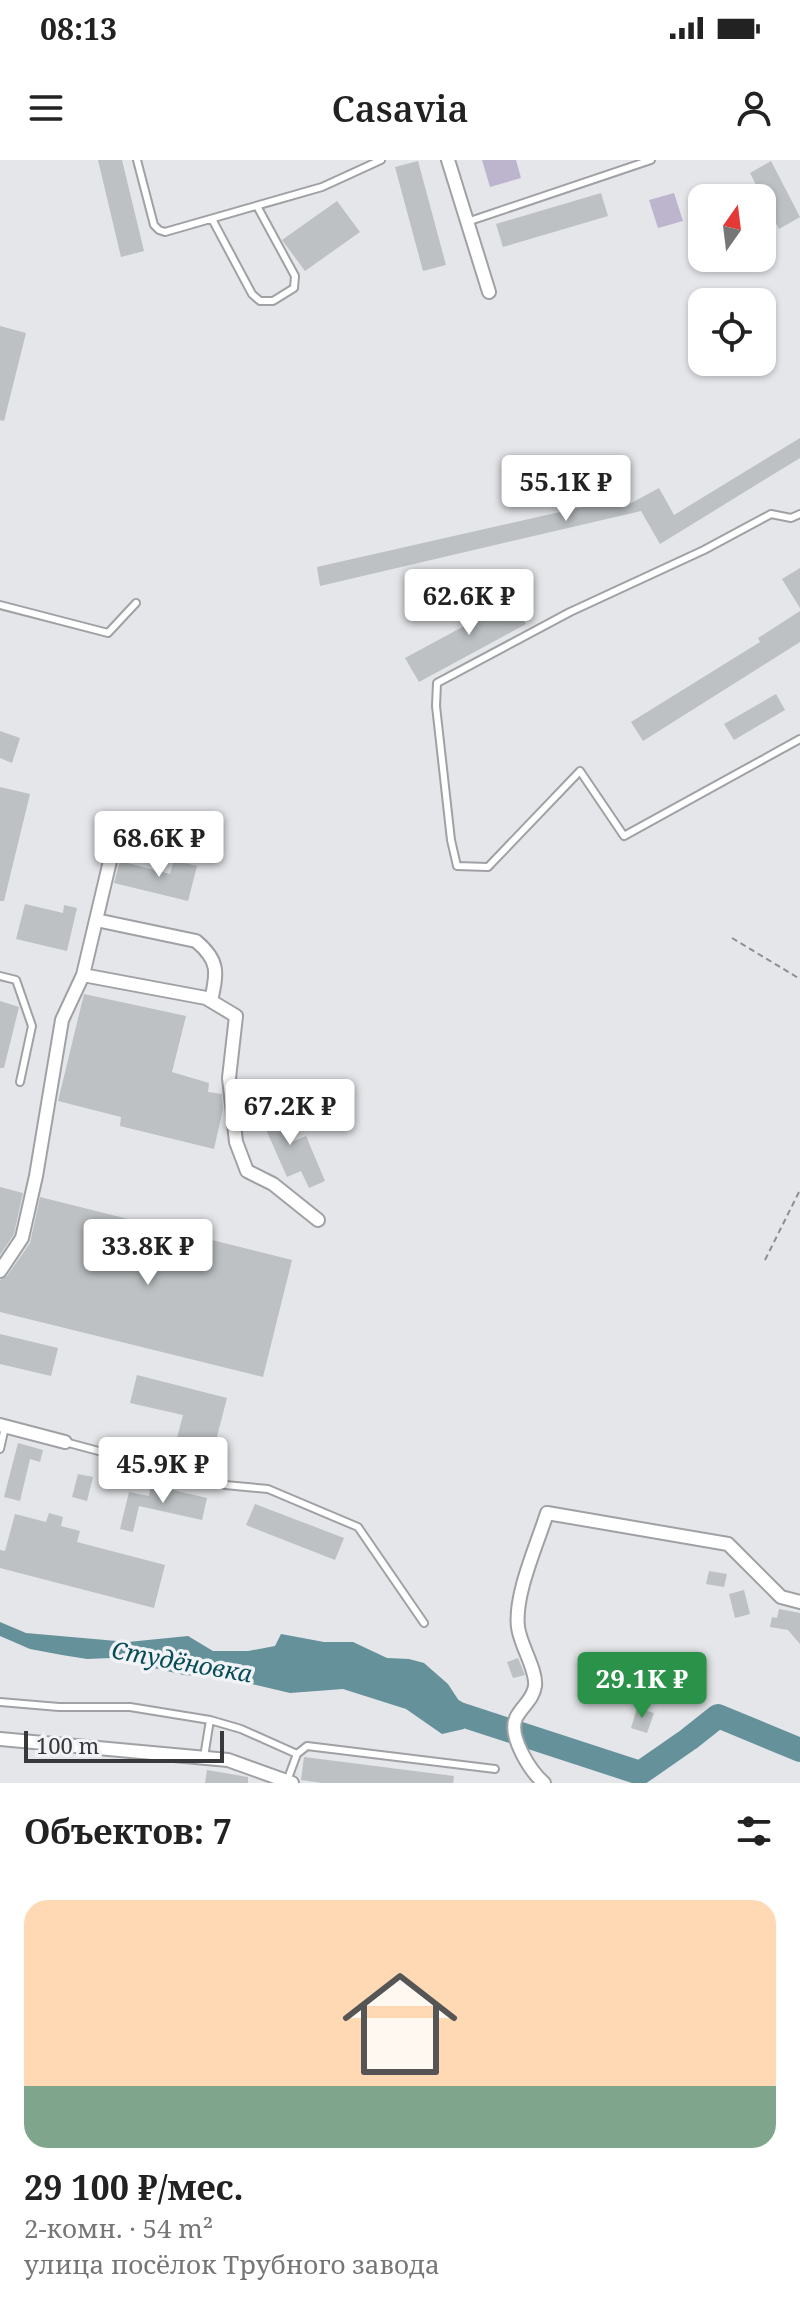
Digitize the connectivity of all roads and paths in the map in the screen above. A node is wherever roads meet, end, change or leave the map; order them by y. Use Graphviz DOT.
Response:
graph roads {
  1 [pos="137,160"];
  2 [pos="381,160"];
  3 [pos="448,160"];
  4 [pos="651,160"];
  5 [pos="257,206"];
  6 [pos="212,219"];
  7 [pos="467,222"];
  8 [pos="489,292"];
  9 [pos="800,514"];
  10 [pos="136,603"];
  11 [pos="0,605"];
  12 [pos="800,739"];
  13 [pos="110,861"];
  14 [pos="96,920"];
  15 [pos="732,938"];
  16 [pos="83,975"];
  17 [pos="0,976"];
  18 [pos="800,979"];
  19 [pos="211,1001"];
  20 [pos="20,1082"];
  21 [pos="800,1190"];
  22 [pos="318,1220"];
  23 [pos="765,1260"];
  24 [pos="0,1271"];
  25 [pos="3,1426"];
  26 [pos="65,1442"];
  27 [pos="0,1449"];
  28 [pos="800,1602"];
  29 [pos="424,1623"];
  30 [pos="0,1702"];
  31 [pos="210,1720"];
  32 [pos="0,1739"];
  33 [pos="297,1754"];
  34 [pos="204,1757"];
  35 [pos="495,1769"];
  36 [pos="290,1782"];
  37 [pos="544,1783"];
  1 -- 6 [label="lane"];
  2 -- 5 [label="lane"];
  3 -- 7 [label="street"];
  4 -- 7 [label="lane"];
  5 -- 6 [label="lane"];
  5 -- 6 [label="lane"];
  7 -- 8 [label="street"];
  9 -- 12 [label="lane"];
  10 -- 11 [label="lane"];
  13 -- 14 [label="street"];
  14 -- 16 [label="street"];
  14 -- 19 [label="street"];
  15 -- 18 [label="path"];
  16 -- 19 [label="street"];
  16 -- 24 [label="street"];
  17 -- 20 [label="lane"];
  19 -- 22 [label="street"];
  21 -- 23 [label="path"];
  25 -- 26 [label="street"];
  25 -- 27 [label="lane"];
  26 -- 29 [label="lane"];
  28 -- 37 [label="street"];
  30 -- 31 [label="lane"];
  31 -- 33 [label="lane"];
  31 -- 34 [label="lane"];
  32 -- 34 [label="street"];
  33 -- 35 [label="lane"];
  33 -- 36 [label="lane"];
  34 -- 36 [label="street"];
}
